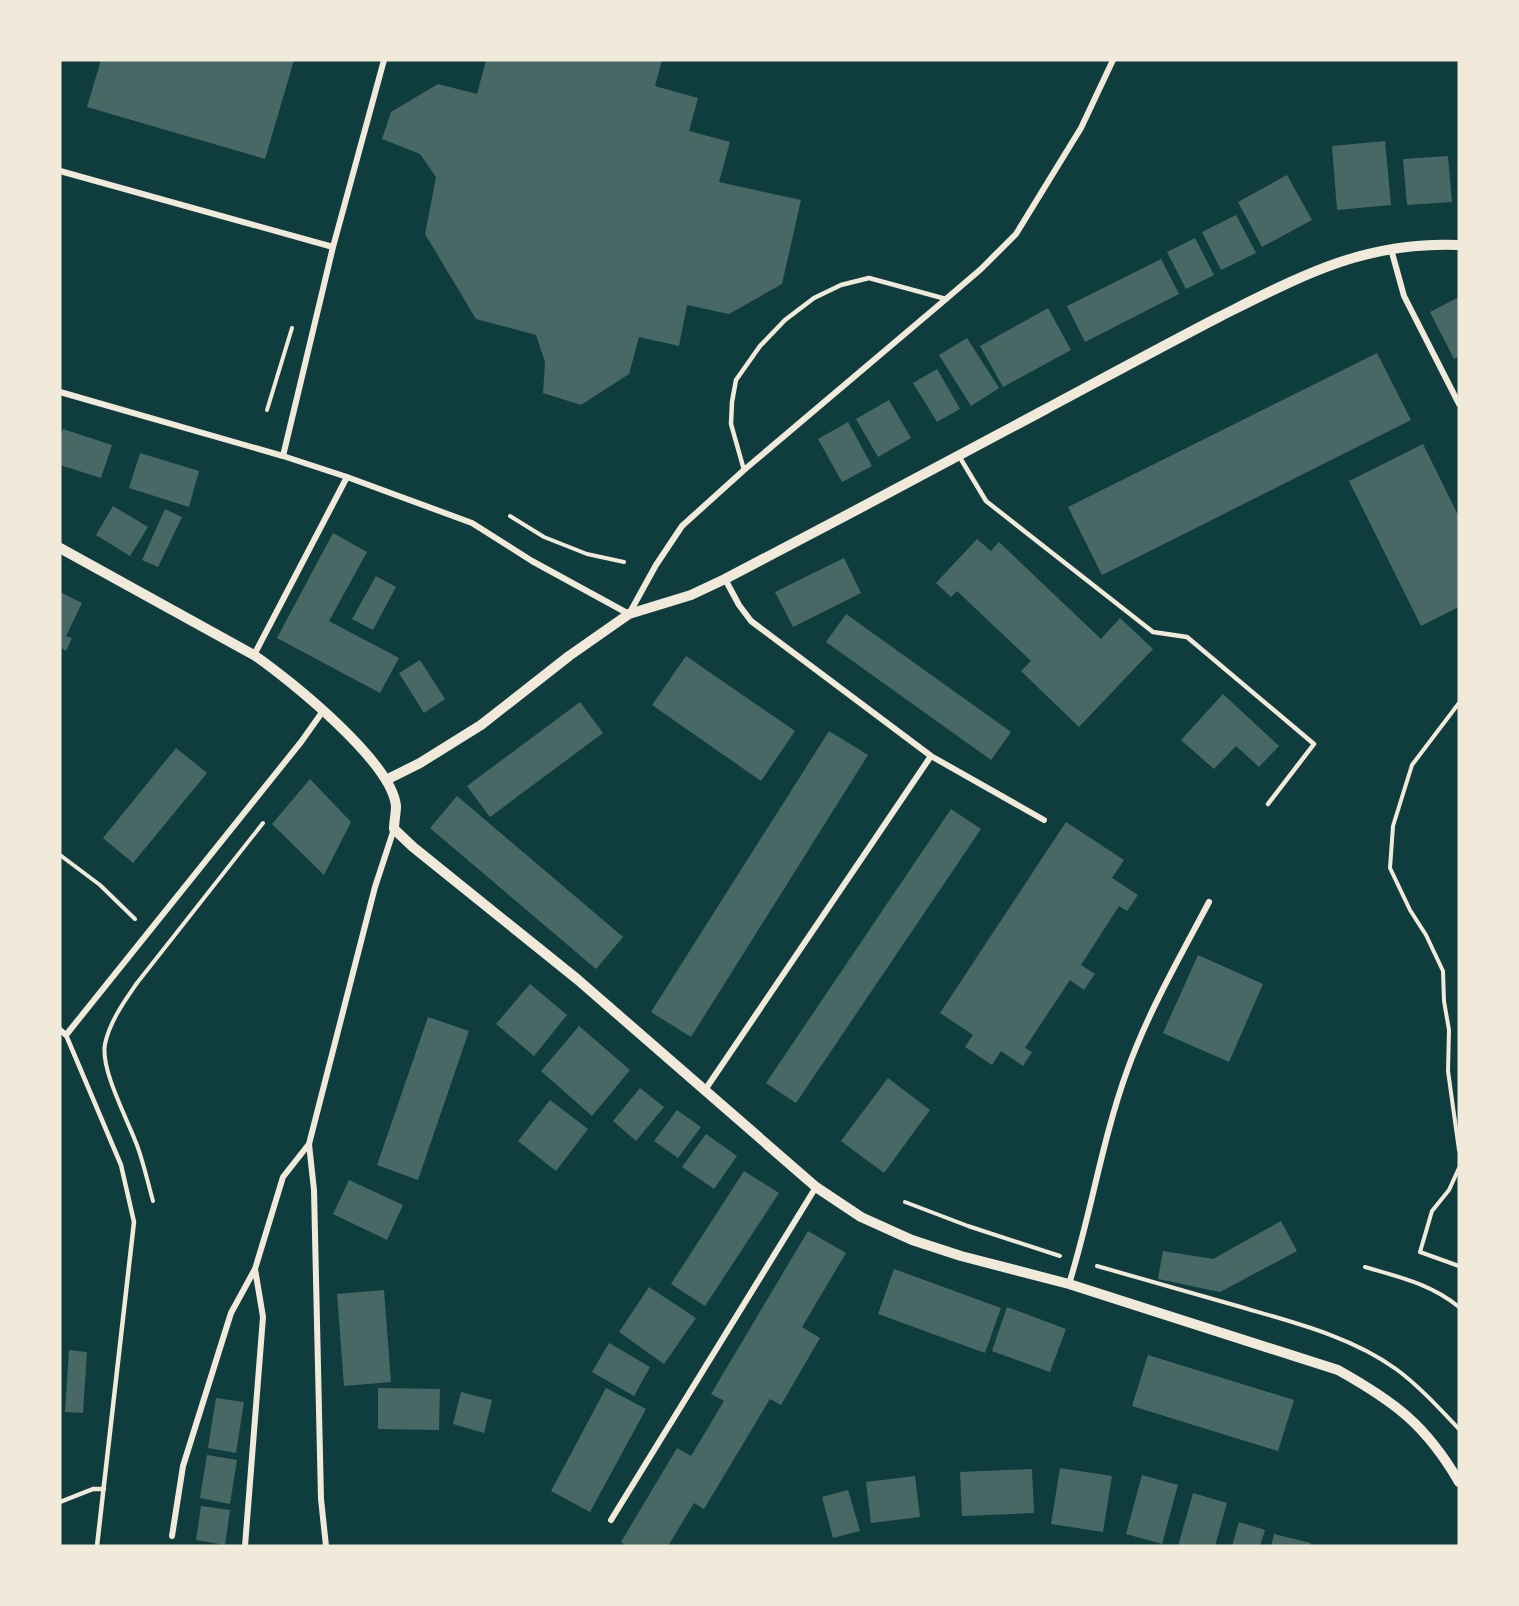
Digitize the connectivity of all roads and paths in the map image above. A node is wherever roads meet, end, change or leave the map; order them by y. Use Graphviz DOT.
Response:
graph roads {
  1 [pos="384,60"];
  2 [pos="1113,60"];
  3 [pos="60,171"];
  4 [pos="1459,245"];
  5 [pos="333,247"];
  6 [pos="1391,249"];
  7 [pos="946,299"];
  8 [pos="293,325"];
  9 [pos="60,392"];
  10 [pos="1459,404"];
  11 [pos="267,411"];
  12 [pos="283,456"];
  13 [pos="959,456"];
  14 [pos="744,470"];
  15 [pos="347,477"];
  16 [pos="510,516"];
  17 [pos="60,548"];
  18 [pos="624,562"];
  19 [pos="725,579"];
  20 [pos="629,614"];
  21 [pos="254,655"];
  22 [pos="1459,703"];
  23 [pos="323,711"];
  24 [pos="931,756"];
  25 [pos="386,780"];
  26 [pos="1268,804"];
  27 [pos="265,820"];
  28 [pos="1044,820"];
  29 [pos="394,829"];
  30 [pos="60,855"];
  31 [pos="1209,902"];
  32 [pos="148,933"];
  33 [pos="63,1033"];
  34 [pos="705,1090"];
  35 [pos="1459,1139"];
  36 [pos="309,1144"];
  37 [pos="1459,1150"];
  38 [pos="1459,1168"];
  39 [pos="816,1187"];
  40 [pos="153,1201"];
  41 [pos="905,1202"];
  42 [pos="1064,1257"];
  43 [pos="1459,1266"];
  44 [pos="1365,1268"];
  45 [pos="255,1269"];
  46 [pos="1069,1284"];
  47 [pos="1459,1307"];
  48 [pos="1459,1482"];
  49 [pos="104,1489"];
  50 [pos="60,1502"];
  51 [pos="611,1520"];
  52 [pos="172,1536"];
  53 [pos="97,1546"];
  54 [pos="245,1546"];
  55 [pos="326,1546"];
  1 -- 5 [label="street"];
  2 -- 7 [label="street"];
  3 -- 5 [label="street"];
  4 -- 6 [label="street"];
  5 -- 12 [label="street"];
  6 -- 10 [label="street"];
  6 -- 13 [label="street"];
  7 -- 14 [label="street"];
  7 -- 14 [label="lane"];
  8 -- 11 [label="path"];
  9 -- 12 [label="street"];
  12 -- 15 [label="street"];
  13 -- 19 [label="street"];
  13 -- 26 [label="lane"];
  14 -- 20 [label="street"];
  15 -- 20 [label="street"];
  15 -- 21 [label="street"];
  16 -- 18 [label="path"];
  17 -- 21 [label="street"];
  19 -- 20 [label="street"];
  19 -- 24 [label="street"];
  20 -- 25 [label="street"];
  21 -- 23 [label="street"];
  22 -- 35 [label="path"];
  23 -- 25 [label="street"];
  23 -- 32 [label="street"];
  24 -- 28 [label="street"];
  24 -- 34 [label="street"];
  25 -- 29 [label="street"];
  27 -- 40 [label="path"];
  29 -- 34 [label="street"];
  29 -- 36 [label="street"];
  30 -- 32 [label="path"];
  31 -- 46 [label="street"];
  32 -- 33 [label="street"];
  33 -- 49 [label="lane"];
  34 -- 39 [label="street"];
  35 -- 37 [label="path"];
  36 -- 45 [label="street"];
  36 -- 55 [label="street"];
  38 -- 43 [label="path"];
  39 -- 46 [label="street"];
  39 -- 51 [label="street"];
  41 -- 42 [label="path"];
  44 -- 47 [label="path"];
  45 -- 52 [label="street"];
  45 -- 54 [label="street"];
  46 -- 48 [label="street"];
  49 -- 50 [label="lane"];
  49 -- 53 [label="lane"];
}
